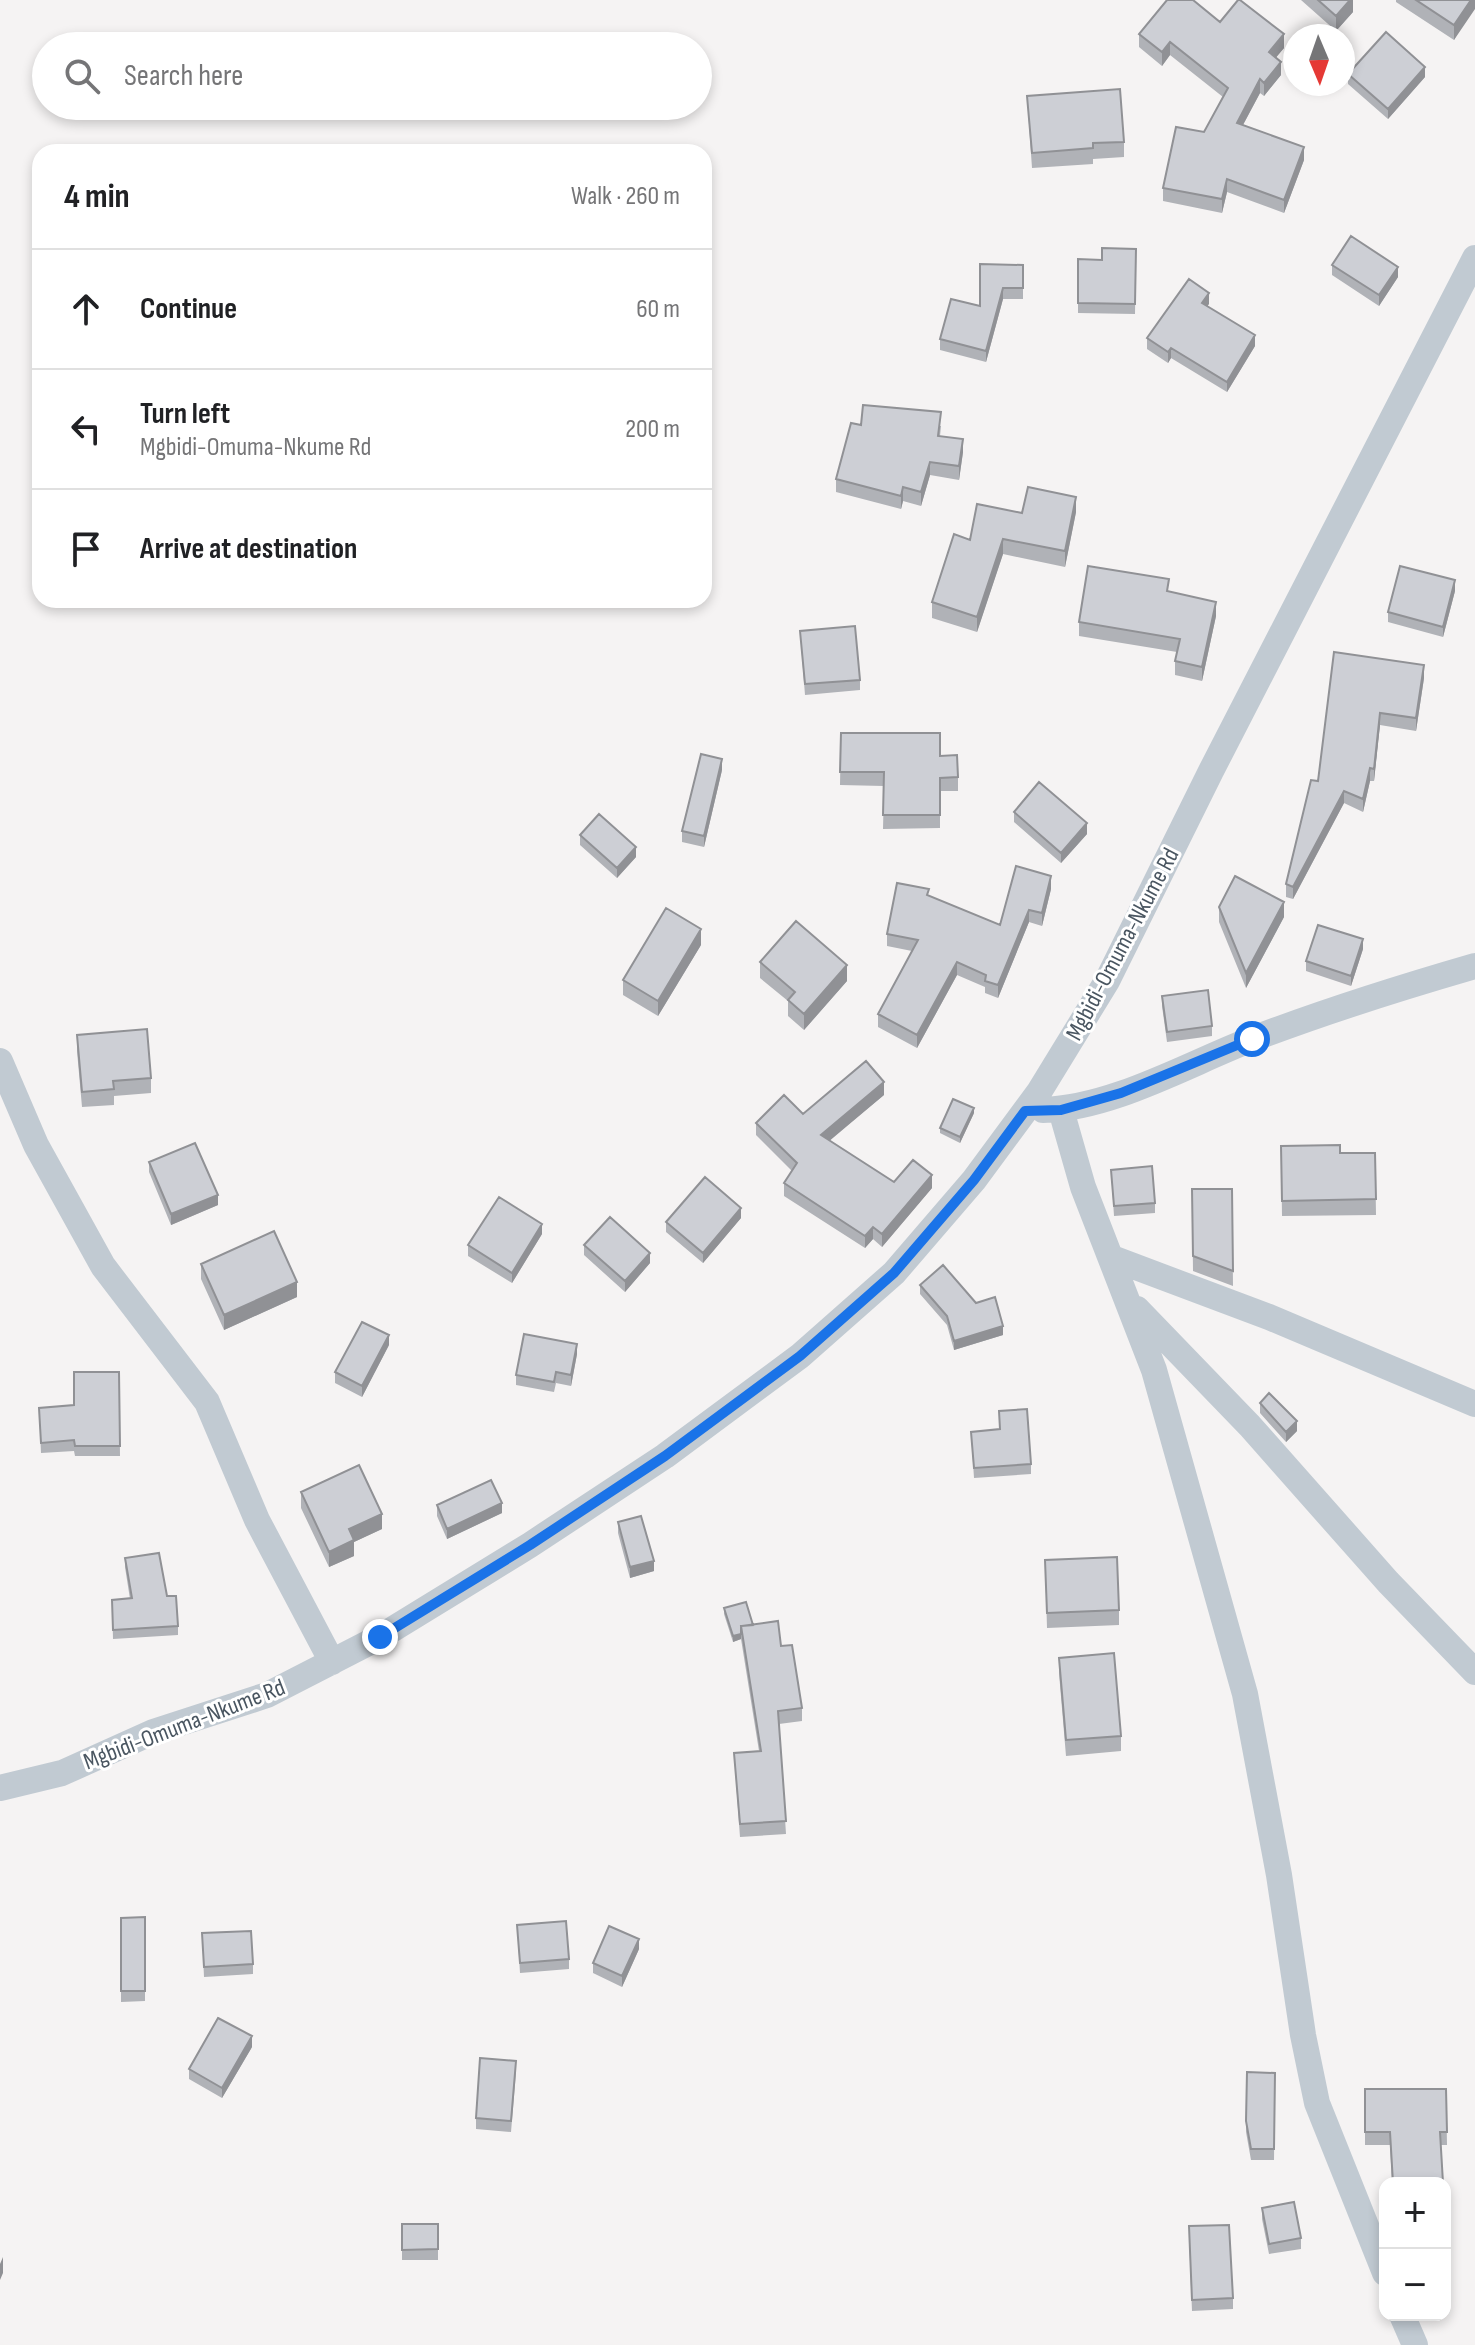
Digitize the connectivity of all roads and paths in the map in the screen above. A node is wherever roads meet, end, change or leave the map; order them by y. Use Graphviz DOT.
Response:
graph roads {
  1 [pos="1475,258"];
  2 [pos="1475,966"];
  3 [pos="0,1061"];
  4 [pos="1061,1110"];
  5 [pos="1025,1111"];
  6 [pos="1112,1258"];
  7 [pos="1128,1300"];
  8 [pos="1475,1404"];
  9 [pos="332,1662"];
  10 [pos="1475,1672"];
  11 [pos="0,1788"];
  12 [pos="1379,2258"];
  13 [pos="1405,2321"];
  14 [pos="1415,2345"];
  1 -- 5 [label="street, Mgbidi-Omuma-Nkume Rd"];
  2 -- 4 [label="street"];
  3 -- 9 [label="street"];
  4 -- 5 [label="street"];
  4 -- 6 [label="street"];
  5 -- 9 [label="street, Mgbidi-Omuma-Nkume Rd"];
  6 -- 7 [label="street"];
  6 -- 8 [label="street"];
  7 -- 10 [label="street"];
  7 -- 12 [label="street"];
  9 -- 11 [label="street, Mgbidi-Omuma-Nkume Rd"];
  13 -- 14 [label="street"];
}
